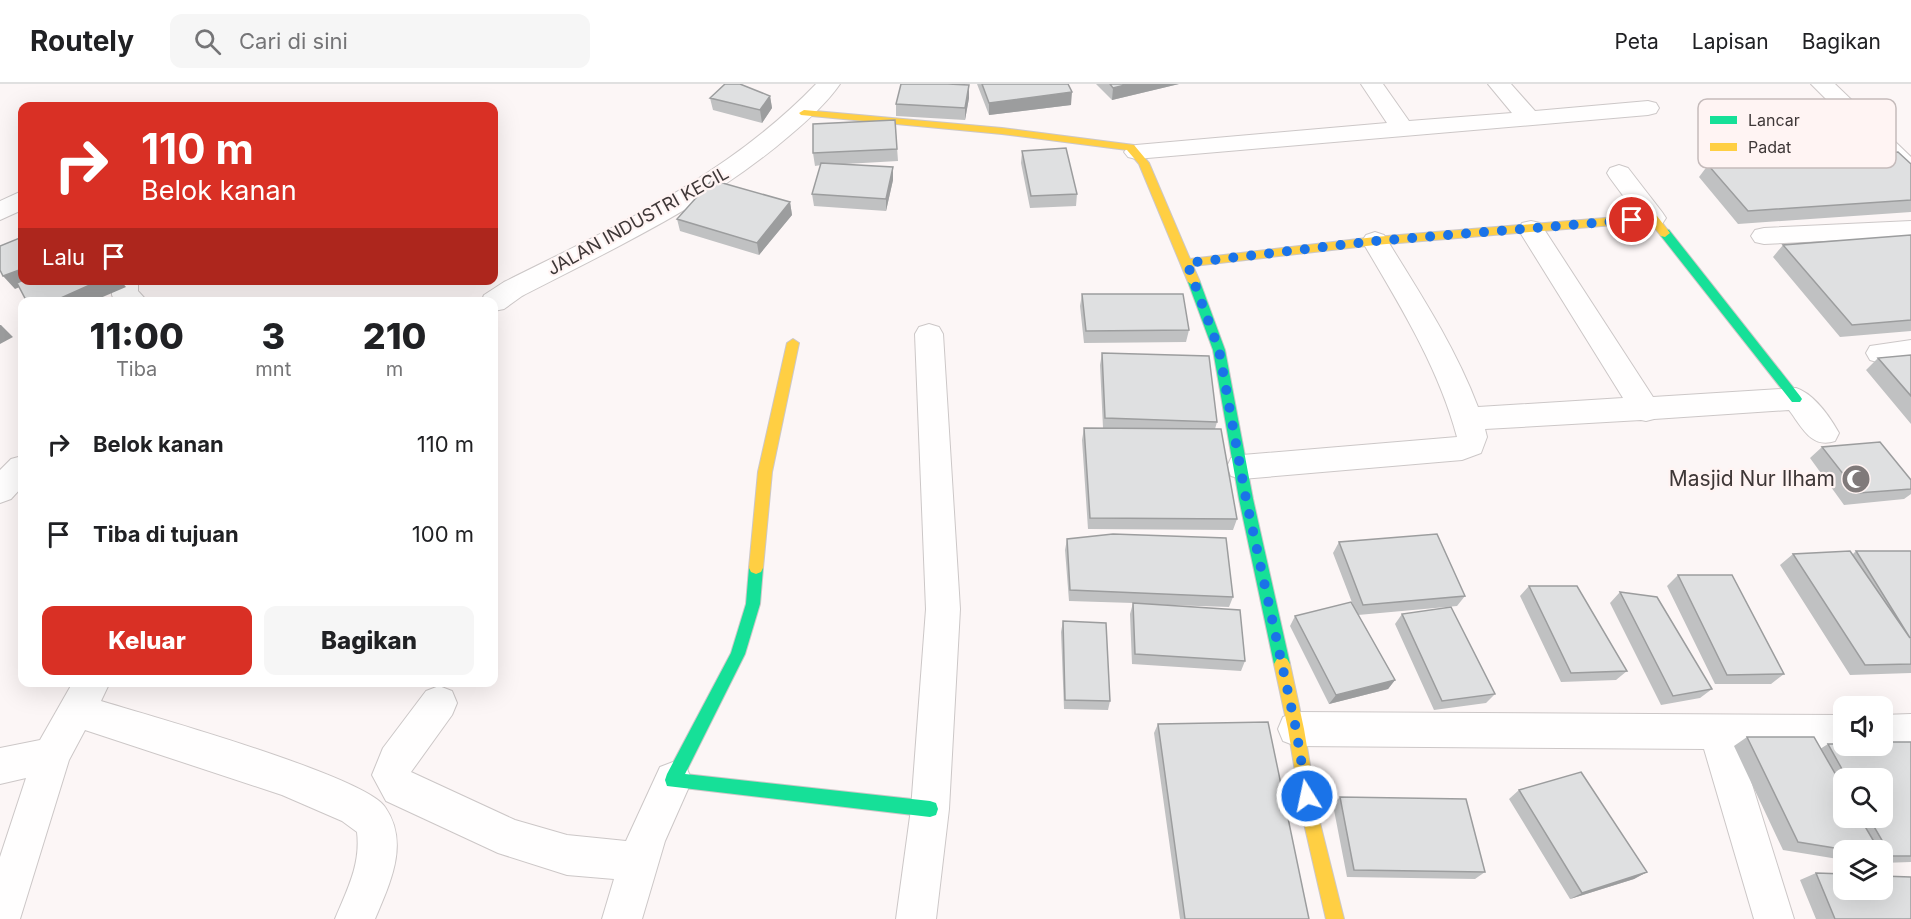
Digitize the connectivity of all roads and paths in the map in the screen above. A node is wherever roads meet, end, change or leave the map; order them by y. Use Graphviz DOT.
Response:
graph roads {
  1 [pos="829,84"];
  2 [pos="1372,84"];
  3 [pos="1499,84"];
  4 [pos="1822,84"];
  5 [pos="1632,92"];
  6 [pos="1838,99"];
  7 [pos="804,113"];
  8 [pos="1529,118"];
  9 [pos="1403,129"];
  10 [pos="1136,152"];
  11 [pos="1896,156"];
  12 [pos="1911,170"];
  13 [pos="1619,173"];
  14 [pos="1653,218"];
  15 [pos="1531,229"];
  16 [pos="1911,229"];
  17 [pos="1764,236"];
  18 [pos="1375,241"];
  19 [pos="1187,263"];
  20 [pos="498,300"];
  21 [pos="929,334"];
  22 [pos="793,343"];
  23 [pos="1911,350"];
  24 [pos="1880,353"];
  25 [pos="1796,399"];
  26 [pos="1646,410"];
  27 [pos="1467,419"];
  28 [pos="1824,433"];
  29 [pos="1242,467"];
  30 [pos="18,472"];
  31 [pos="0,490"];
  32 [pos="84,696"];
  33 [pos="439,703"];
  34 [pos="1296,729"];
  35 [pos="1911,731"];
  36 [pos="1717,732"];
  37 [pos="1833,732"];
  38 [pos="1893,732"];
  39 [pos="52,755"];
  40 [pos="0,766"];
  41 [pos="673,780"];
  42 [pos="930,809"];
  43 [pos="637,862"];
  44 [pos="0,919"];
  45 [pos="355,919"];
  46 [pos="622,919"];
  47 [pos="916,919"];
  48 [pos="1335,919"];
  49 [pos="1774,919"];
  1 -- 7 [label="street, JALAN INDUSTRI KECIL"];
  2 -- 9 [label="street"];
  3 -- 8 [label="street"];
  4 -- 6 [label="street"];
  5 -- 8 [label="street"];
  7 -- 10 [label="street"];
  7 -- 20 [label="street, JALAN INDUSTRI KECIL"];
  8 -- 9 [label="street"];
  9 -- 10 [label="street"];
  10 -- 19 [label="street"];
  11 -- 12 [label="street"];
  13 -- 14 [label="street"];
  14 -- 15 [label="street"];
  14 -- 25 [label="street"];
  15 -- 18 [label="street"];
  15 -- 26 [label="street"];
  16 -- 17 [label="street"];
  18 -- 19 [label="street"];
  18 -- 27 [label="street"];
  19 -- 29 [label="street"];
  21 -- 42 [label="street"];
  22 -- 41 [label="street"];
  23 -- 24 [label="street"];
  25 -- 26 [label="street"];
  25 -- 28 [label="street"];
  26 -- 27 [label="street"];
  27 -- 29 [label="street"];
  29 -- 34 [label="street"];
  30 -- 31 [label="street"];
  32 -- 39 [label="street"];
  32 -- 45 [label="street"];
  33 -- 43 [label="street"];
  34 -- 36 [label="street"];
  34 -- 48 [label="street"];
  35 -- 38 [label="street"];
  36 -- 37 [label="street"];
  36 -- 49 [label="street"];
  39 -- 40 [label="street"];
  39 -- 44 [label="street"];
  41 -- 42 [label="street"];
  41 -- 43 [label="street"];
  42 -- 47 [label="street"];
  43 -- 46 [label="street"];
}
